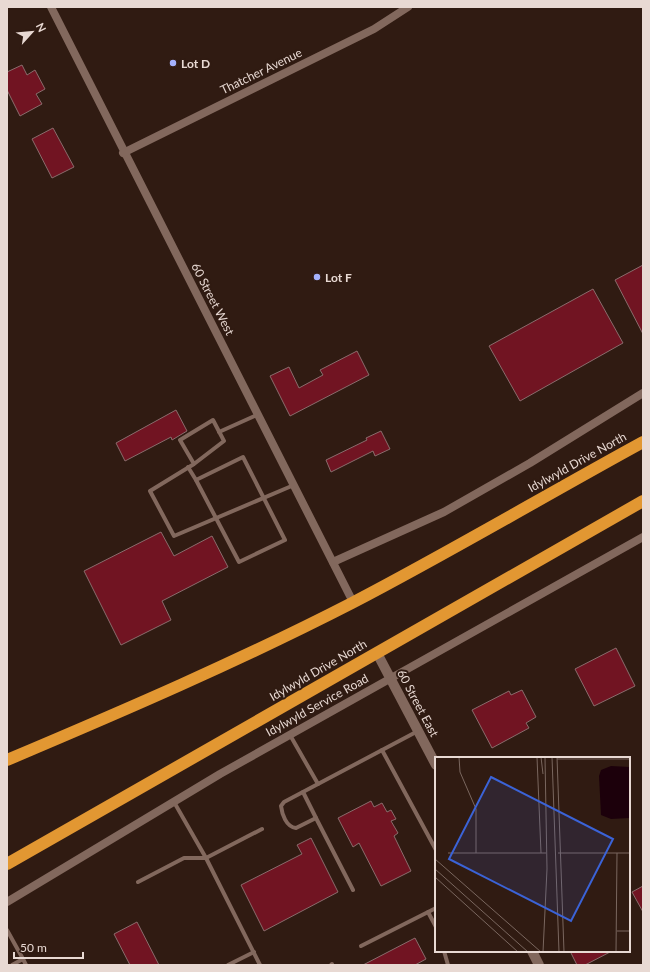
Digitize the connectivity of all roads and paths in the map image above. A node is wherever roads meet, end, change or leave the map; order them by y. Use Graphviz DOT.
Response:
graph roads {
  1 [pos="51,7"];
  2 [pos="408,7"];
  3 [pos="123,153"];
  4 [pos="643,393"];
  5 [pos="259,414"];
  6 [pos="219,432"];
  7 [pos="643,442"];
  8 [pos="194,464"];
  9 [pos="188,467"];
  10 [pos="196,480"];
  11 [pos="294,484"];
  12 [pos="264,498"];
  13 [pos="643,501"];
  14 [pos="216,518"];
  15 [pos="643,537"];
  16 [pos="333,562"];
  17 [pos="353,602"];
  18 [pos="377,653"];
  19 [pos="390,678"];
  20 [pos="418,730"];
  21 [pos="290,734"];
  22 [pos="382,750"];
  23 [pos="7,760"];
  24 [pos="435,763"];
  25 [pos="318,784"];
  26 [pos="303,792"];
  27 [pos="174,801"];
  28 [pos="316,818"];
  29 [pos="262,829"];
  30 [pos="435,848"];
  31 [pos="206,858"];
  32 [pos="7,864"];
  33 [pos="138,882"];
  34 [pos="353,890"];
  35 [pos="7,902"];
  36 [pos="435,908"];
  37 [pos="428,912"];
  38 [pos="435,925"];
  39 [pos="7,930"];
  40 [pos="361,946"];
  41 [pos="254,952"];
  42 [pos="444,952"];
  43 [pos="532,952"];
  44 [pos="23,959"];
  45 [pos="12,965"];
  46 [pos="26,965"];
  47 [pos="228,965"];
  48 [pos="260,965"];
  49 [pos="448,965"];
  50 [pos="539,965"];
  1 -- 3 [label="street, 60 Street West"];
  2 -- 3 [label="street, Thatcher Avenue"];
  3 -- 5 [label="street, 60 Street West"];
  4 -- 16 [label="street, Idylwyld Drive North"];
  5 -- 6 [label="lane"];
  5 -- 11 [label="street, 60 Street West"];
  6 -- 8 [label="lane"];
  6 -- 8 [label="lane"];
  7 -- 17 [label="highway, Idylwyld Drive North"];
  8 -- 9 [label="lane"];
  9 -- 10 [label="lane"];
  9 -- 14 [label="lane"];
  10 -- 12 [label="lane"];
  10 -- 14 [label="lane"];
  11 -- 12 [label="lane"];
  11 -- 16 [label="street, 60 Street West"];
  12 -- 14 [label="lane"];
  12 -- 14 [label="lane"];
  13 -- 18 [label="highway, Idylwyld Drive North"];
  15 -- 19 [label="street, Idylwyld Service Road"];
  16 -- 17 [label="street, 60 Street West"];
  17 -- 23 [label="highway, Idylwyld Drive North"];
  18 -- 19 [label="street, 60 Street East"];
  18 -- 32 [label="highway, Idylwyld Drive North"];
  19 -- 20 [label="street, 60 Street East"];
  19 -- 21 [label="street, Idylwyld Service Road"];
  20 -- 22 [label="lane"];
  20 -- 24 [label="street, 60 Street East"];
  21 -- 25 [label="lane"];
  21 -- 27 [label="street, Idylwyld Service Road"];
  22 -- 25 [label="lane"];
  22 -- 30 [label="lane"];
  25 -- 26 [label="lane"];
  26 -- 28 [label="lane"];
  26 -- 28 [label="lane"];
  27 -- 31 [label="lane"];
  27 -- 35 [label="street, Idylwyld Service Road"];
  28 -- 34 [label="lane"];
  29 -- 31 [label="lane"];
  31 -- 33 [label="lane"];
  31 -- 41 [label="lane"];
  36 -- 37 [label="lane"];
  37 -- 38 [label="lane"];
  37 -- 40 [label="lane"];
  39 -- 44 [label="lane"];
  41 -- 47 [label="lane"];
  41 -- 48 [label="lane"];
  42 -- 49 [label="lane"];
  43 -- 50 [label="street"];
  44 -- 45 [label="lane"];
  44 -- 46 [label="lane"];
}
